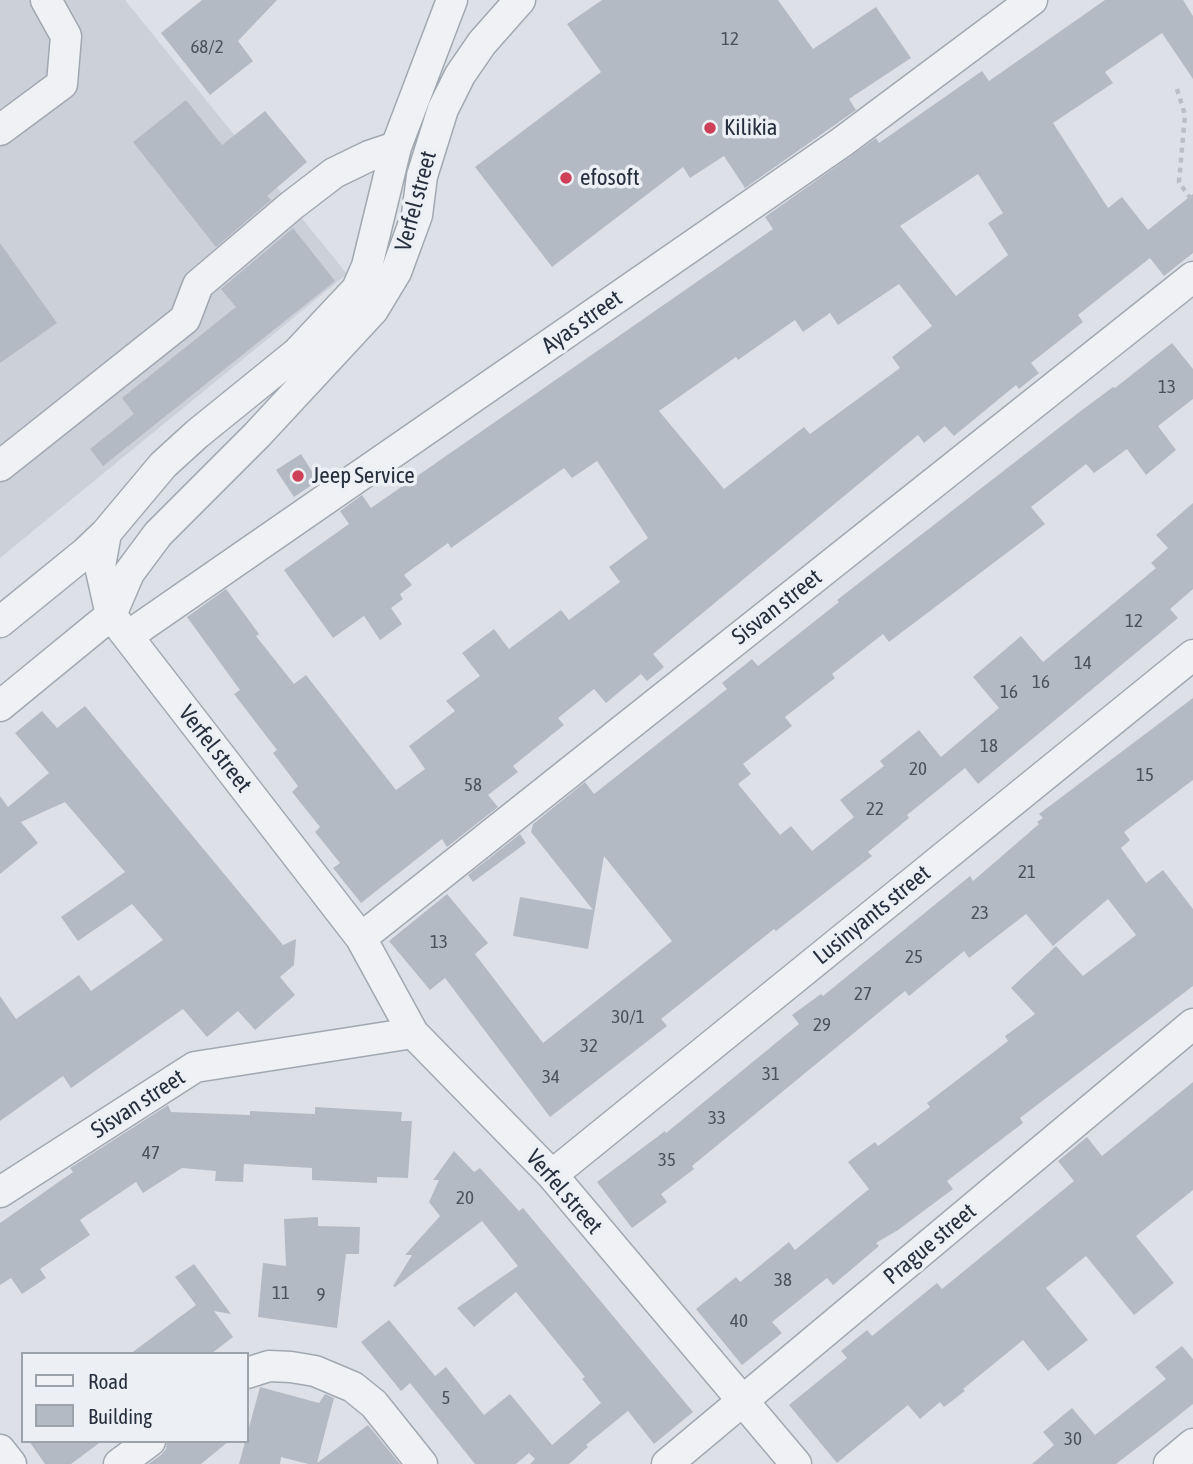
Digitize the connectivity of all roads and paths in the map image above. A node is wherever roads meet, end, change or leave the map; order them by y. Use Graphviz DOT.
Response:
graph roads {
  1 [pos="46,0"];
  2 [pos="452,0"];
  3 [pos="520,0"];
  4 [pos="1032,0"];
  5 [pos="1177,89"];
  6 [pos="0,130"];
  7 [pos="396,147"];
  8 [pos="1193,202"];
  9 [pos="1191,286"];
  10 [pos="0,466"];
  11 [pos="95,543"];
  12 [pos="0,622"];
  13 [pos="119,626"];
  14 [pos="1193,655"];
  15 [pos="0,705"];
  16 [pos="361,938"];
  17 [pos="1193,1024"];
  18 [pos="413,1032"];
  19 [pos="552,1175"];
  20 [pos="0,1192"];
  21 [pos="248,1373"];
  22 [pos="742,1401"];
  23 [pos="147,1443"];
  24 [pos="1193,1444"];
  25 [pos="0,1450"];
  26 [pos="11,1464"];
  27 [pos="119,1464"];
  28 [pos="422,1464"];
  29 [pos="667,1464"];
  30 [pos="796,1464"];
  31 [pos="1169,1464"];
  1 -- 6 [label="street"];
  2 -- 7 [label="street"];
  3 -- 13 [label="street, Verfel street"];
  4 -- 13 [label="street, Ayas street"];
  5 -- 8 [label="path"];
  7 -- 10 [label="street"];
  7 -- 11 [label="street"];
  9 -- 16 [label="street, Sisvan street"];
  11 -- 12 [label="street"];
  11 -- 13 [label="street"];
  13 -- 15 [label="street, Ayas street"];
  13 -- 16 [label="street, Verfel street"];
  14 -- 19 [label="street, Lusinyants street"];
  16 -- 18 [label="street, Verfel street"];
  17 -- 22 [label="street, Prague street"];
  18 -- 19 [label="street, Verfel street"];
  18 -- 20 [label="street, Sisvan street"];
  19 -- 22 [label="street, Verfel street"];
  21 -- 28 [label="street"];
  22 -- 29 [label="street, Prague street"];
  22 -- 30 [label="street, Verfel street"];
  23 -- 27 [label="street"];
  24 -- 31 [label="street"];
  25 -- 26 [label="street"];
}
